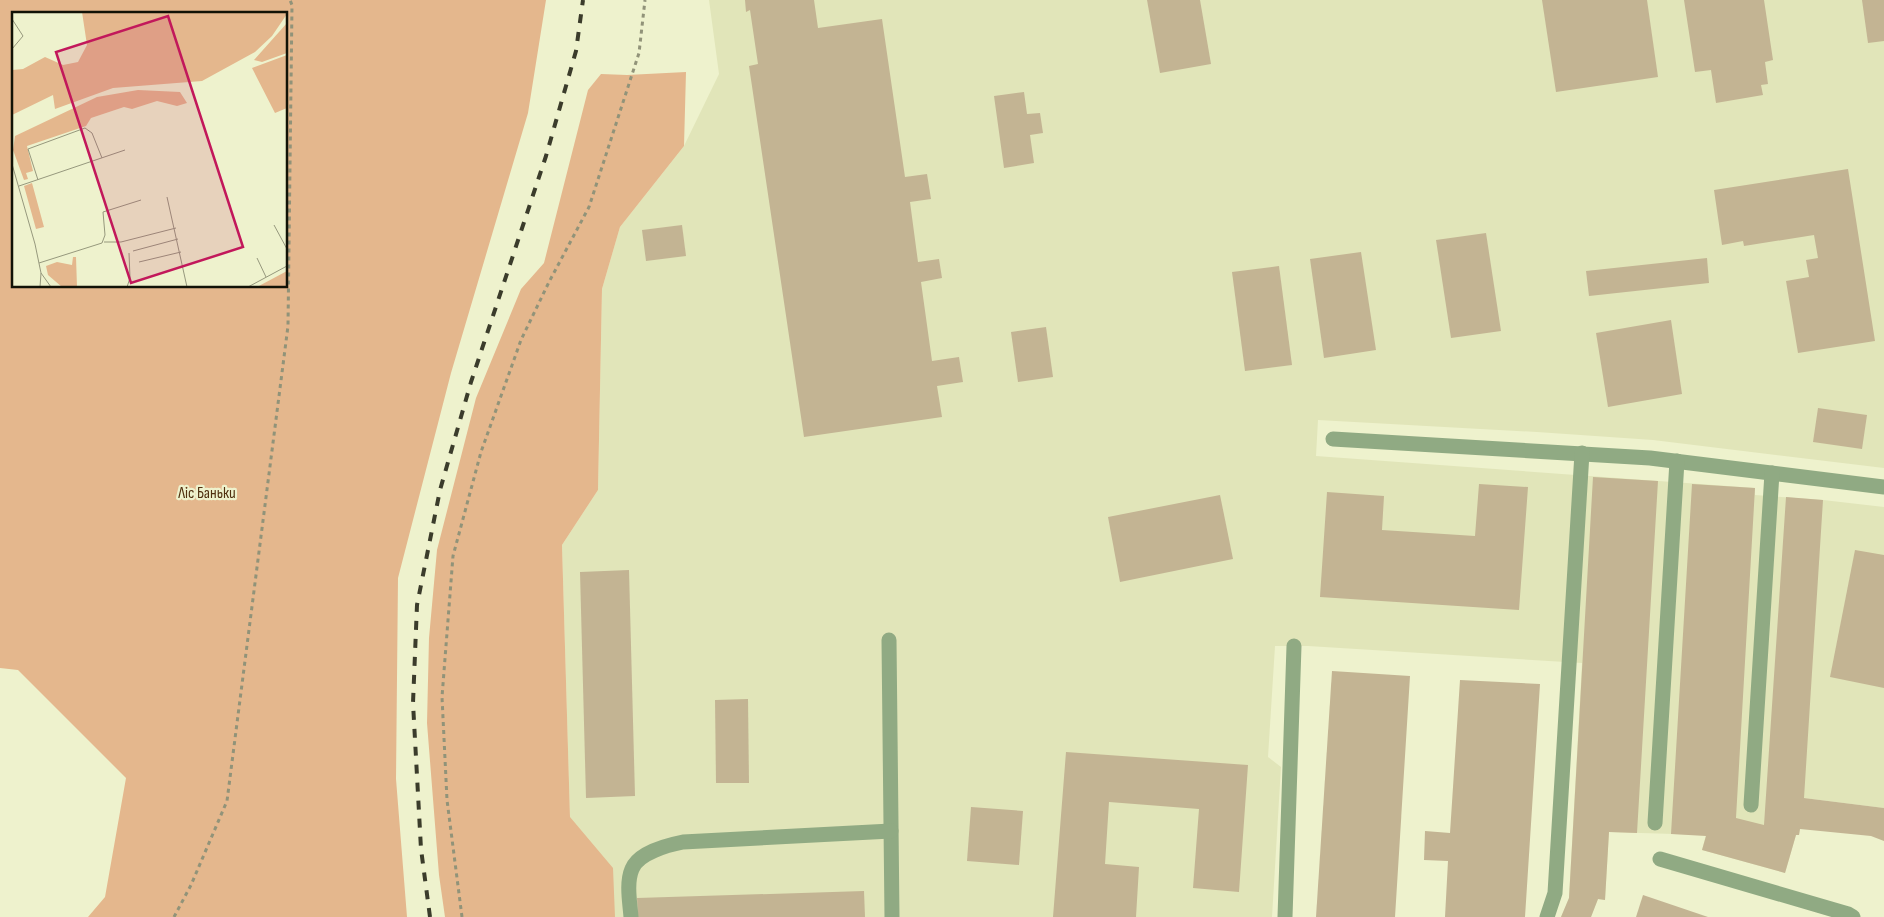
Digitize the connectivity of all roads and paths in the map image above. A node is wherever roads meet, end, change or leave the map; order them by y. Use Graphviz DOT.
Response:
graph roads {
  1 [pos="290,0"];
  2 [pos="645,0"];
  3 [pos="1333,438"];
  4 [pos="1582,453"];
  5 [pos="1677,461"];
  6 [pos="1772,473"];
  7 [pos="1884,487"];
  8 [pos="889,640"];
  9 [pos="1294,646"];
  10 [pos="1751,805"];
  11 [pos="1656,823"];
  12 [pos="891,831"];
  13 [pos="1660,859"];
  14 [pos="174,917"];
  15 [pos="462,917"];
  16 [pos="631,917"];
  17 [pos="892,917"];
  18 [pos="1285,917"];
  19 [pos="1547,917"];
  20 [pos="1853,917"];
  1 -- 14 [label="path"];
  2 -- 15 [label="path"];
  3 -- 4 [label="lane"];
  4 -- 5 [label="lane"];
  4 -- 19 [label="lane"];
  5 -- 6 [label="lane"];
  5 -- 11 [label="lane"];
  6 -- 7 [label="lane"];
  6 -- 10 [label="lane"];
  8 -- 12 [label="lane"];
  9 -- 18 [label="lane"];
  12 -- 16 [label="lane"];
  12 -- 17 [label="lane"];
  13 -- 20 [label="lane"];
}
